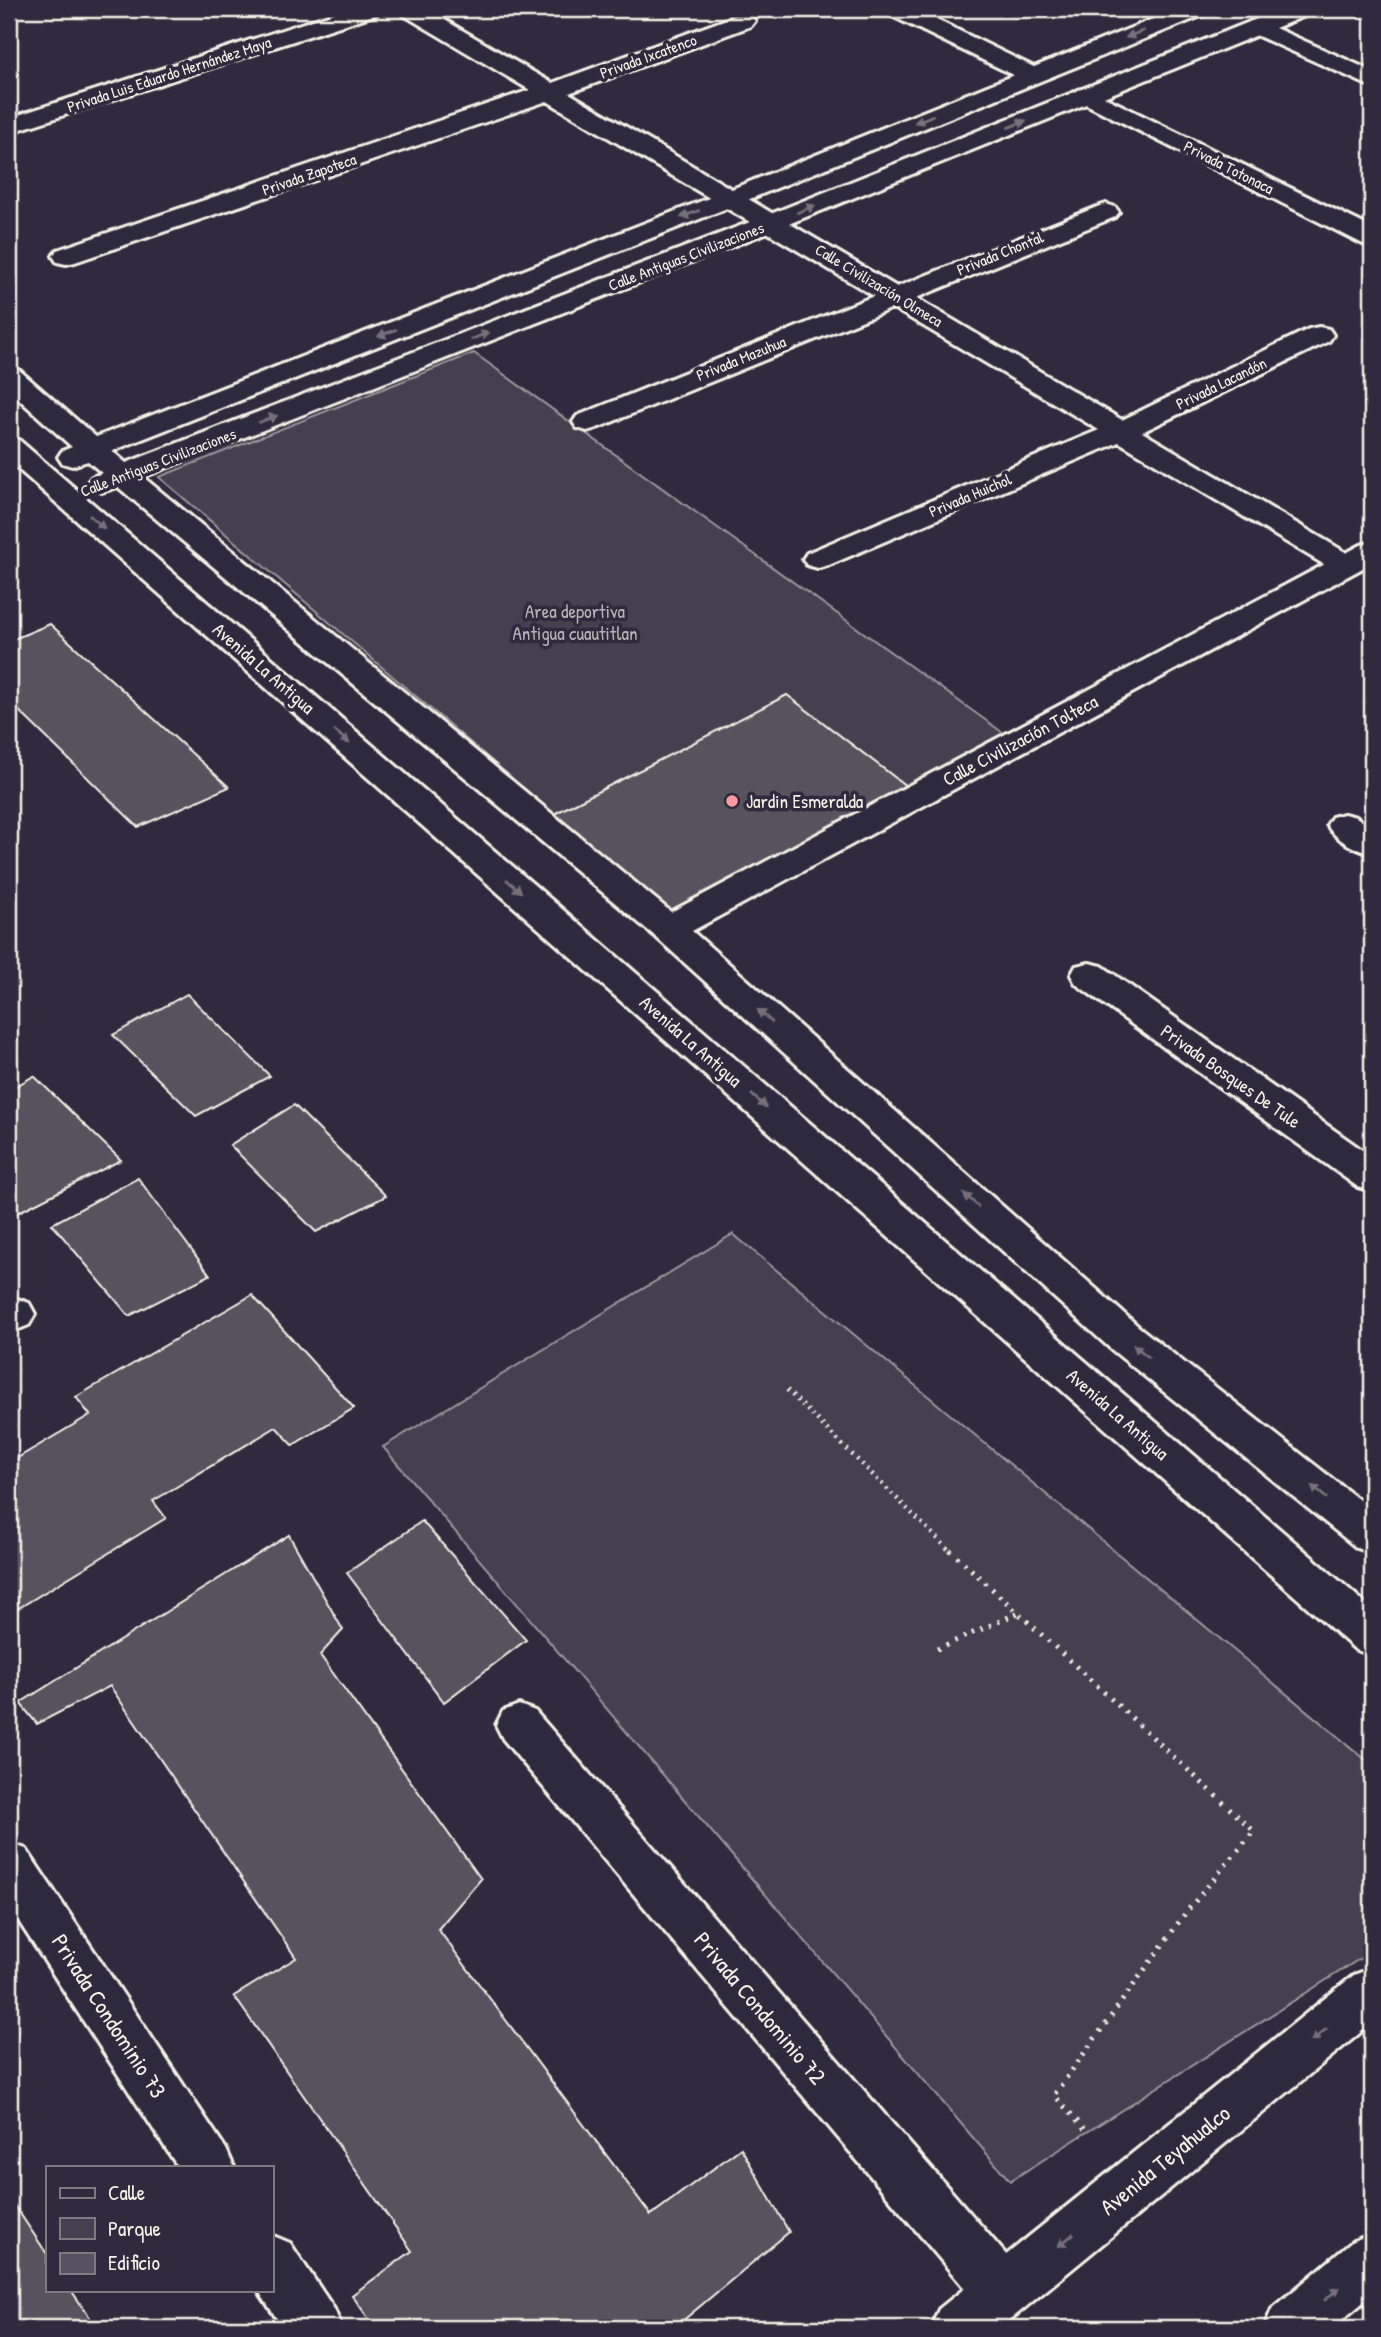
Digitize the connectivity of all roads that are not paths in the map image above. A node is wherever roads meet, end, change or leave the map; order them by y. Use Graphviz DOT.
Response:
graph roads {
  1 [pos="369,9"];
  2 [pos="410,9"];
  3 [pos="896,9"];
  4 [pos="1198,9"];
  5 [pos="1302,9"];
  6 [pos="743,21"];
  7 [pos="1257,27"];
  8 [pos="1032,75"];
  9 [pos="1372,80"];
  10 [pos="552,91"];
  11 [pos="1087,96"];
  12 [pos="9,126"];
  13 [pos="731,198"];
  14 [pos="1106,212"];
  15 [pos="772,222"];
  16 [pos="1372,238"];
  17 [pos="66,256"];
  18 [pos="895,295"];
  19 [pos="1320,335"];
  20 [pos="9,376"];
  21 [pos="587,422"];
  22 [pos="1123,430"];
  23 [pos="9,446"];
  24 [pos="91,449"];
  25 [pos="36,470"];
  26 [pos="124,476"];
  27 [pos="67,496"];
  28 [pos="1359,558"];
  29 [pos="818,559"];
  30 [pos="668,929"];
  31 [pos="1089,975"];
  32 [pos="1372,1177"];
  33 [pos="1372,1535"];
  34 [pos="1372,1636"];
  35 [pos="519,1725"];
  36 [pos="9,1865"];
  37 [pos="1372,1992"];
  38 [pos="207,2166"];
  39 [pos="1372,2260"];
  40 [pos="273,2265"];
  41 [pos="1002,2291"];
  42 [pos="315,2328"];
  43 [pos="958,2328"];
  44 [pos="1291,2328"];
  1 -- 12 [label="street, Privada Luis Eduardo Hernández Maya"];
  2 -- 10 [label="street, Calle Civilización Olmeca"];
  3 -- 8 [label="street"];
  4 -- 8 [label="street, Calle Antiguas Civilizaciones, one-way"];
  5 -- 7 [label="street, Calle Antiguas Civilizaciones"];
  6 -- 10 [label="street, Privada Ixcatenco"];
  7 -- 9 [label="street"];
  7 -- 11 [label="street, Calle Antiguas Civilizaciones"];
  8 -- 13 [label="street, Calle Antiguas Civilizaciones, one-way"];
  10 -- 13 [label="street, Calle Civilización Olmeca"];
  10 -- 17 [label="street, Privada Zapoteca"];
  15 -- 11 [label="street, Calle Antiguas Civilizaciones, one-way"];
  11 -- 16 [label="street, Privada Totonaca"];
  13 -- 15 [label="street, Calle Civilización Olmeca"];
  13 -- 24 [label="street, Calle Antiguas Civilizaciones, one-way"];
  14 -- 18 [label="street, Privada Chontal"];
  15 -- 18 [label="street, Calle Civilización Olmeca"];
  26 -- 15 [label="street, Calle Antiguas Civilizaciones, one-way"];
  18 -- 21 [label="street, Privada Mazuhua"];
  18 -- 22 [label="street, Calle Civilización Olmeca"];
  19 -- 22 [label="street, Privada Lacandón"];
  20 -- 24 [label="street"];
  22 -- 28 [label="street, Calle Civilización Olmeca"];
  22 -- 29 [label="street, Privada Huichol"];
  23 -- 25 [label="street, Avenida La Antigua"];
  24 -- 25 [label="street, Calle Antiguas Civilizaciones"];
  24 -- 26 [label="street"];
  25 -- 27 [label="street, Avenida La Antigua"];
  26 -- 27 [label="street, Calle Antiguas Civilizaciones"];
  26 -- 30 [label="street"];
  27 -- 34 [label="street, Avenida La Antigua, one-way"];
  28 -- 30 [label="street, Calle Civilización Tolteca"];
  33 -- 30 [label="street, one-way"];
  31 -- 32 [label="street, Privada Bosques De Tule"];
  35 -- 41 [label="street, Privada Condominio 72"];
  36 -- 38 [label="street, Privada Condominio 73"];
  37 -- 41 [label="street, Avenida Teyahualco, one-way"];
  44 -- 39 [label="street, one-way"];
  40 -- 42 [label="street"];
  41 -- 43 [label="street, Avenida Teyahualco"];
}
